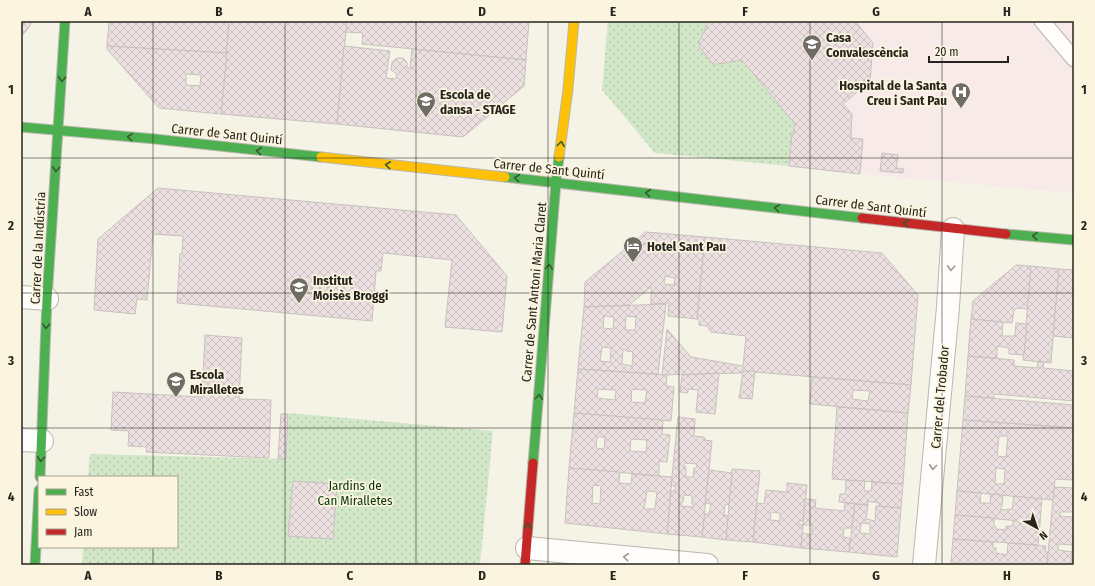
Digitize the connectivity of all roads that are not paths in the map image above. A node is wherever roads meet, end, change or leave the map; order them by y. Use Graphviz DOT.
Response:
graph roads {
  1 [pos="65,21"];
  2 [pos="574,21"];
  3 [pos="1042,21"];
  4 [pos="1074,59"];
  5 [pos="21,127"];
  6 [pos="58,130"];
  7 [pos="556,182"];
  8 [pos="953,229"];
  9 [pos="1074,240"];
  10 [pos="21,297"];
  11 [pos="47,299"];
  12 [pos="31,440"];
  13 [pos="40,476"];
  14 [pos="38,505"];
  15 [pos="526,556"];
  16 [pos="34,565"];
  17 [pos="707,565"];
  18 [pos="924,565"];
  1 -- 6 [label="main road, Carrer de la Indústria, one-way"];
  7 -- 2 [label="main road, Carrer de Sant Antoni Maria Claret, one-way"];
  3 -- 4 [label="lane"];
  5 -- 6 [label="main road, Carrer de Sant Quintí"];
  7 -- 6 [label="main road, Carrer de Sant Quintí, one-way"];
  6 -- 11 [label="main road, Carrer de la Indústria, one-way"];
  8 -- 7 [label="main road, Carrer de Sant Quintí, one-way"];
  15 -- 7 [label="main road, Carrer de Sant Antoni Maria Claret, one-way"];
  9 -- 8 [label="main road, Carrer de Sant Quintí, one-way"];
  8 -- 18 [label="street, Carrer del Trobador, one-way"];
  10 -- 11 [label="street"];
  11 -- 12 [label="main road, Carrer de la Indústria, one-way"];
  12 -- 13 [label="main road, Carrer de la Indústria, one-way"];
  14 -- 16 [label="main road"];
  17 -- 15 [label="street, one-way"];
}
